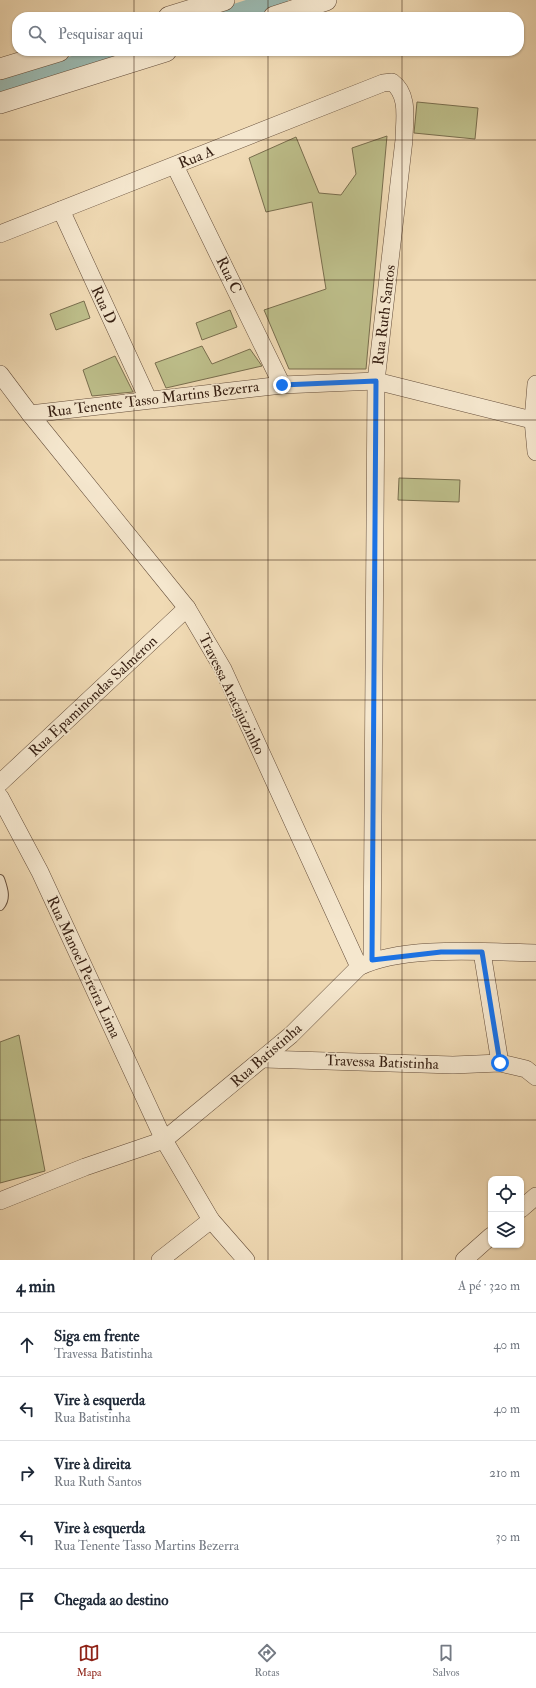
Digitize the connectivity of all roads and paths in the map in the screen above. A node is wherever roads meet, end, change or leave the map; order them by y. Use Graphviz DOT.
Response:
graph roads {
  1 [pos="224,0"];
  2 [pos="326,0"];
  3 [pos="185,12"];
  4 [pos="289,12"];
  5 [pos="43,56"];
  6 [pos="150,56"];
  7 [pos="0,69"];
  8 [pos="392,82"];
  9 [pos="0,103"];
  10 [pos="175,166"];
  11 [pos="61,210"];
  12 [pos="0,234"];
  13 [pos="0,374"];
  14 [pos="376,381"];
  15 [pos="536,384"];
  16 [pos="282,385"];
  17 [pos="148,399"];
  18 [pos="30,414"];
  19 [pos="534,420"];
  20 [pos="536,452"];
  21 [pos="187,608"];
  22 [pos="0,783"];
  23 [pos="0,797"];
  24 [pos="0,879"];
  25 [pos="0,906"];
  26 [pos="482,952"];
  27 [pos="536,952"];
  28 [pos="365,964"];
  29 [pos="264,1059"];
  30 [pos="500,1063"];
  31 [pos="536,1078"];
  32 [pos="164,1140"];
  33 [pos="536,1196"];
  34 [pos="0,1201"];
  35 [pos="524,1206"];
  36 [pos="211,1220"];
  37 [pos="488,1239"];
  38 [pos="160,1260"];
  39 [pos="246,1260"];
  40 [pos="464,1260"];
  1 -- 3 [label="street"];
  2 -- 4 [label="street"];
  5 -- 7 [label="street"];
  6 -- 9 [label="street"];
  8 -- 10 [label="street, Rua A"];
  8 -- 14 [label="street, Rua Ruth Santos"];
  10 -- 11 [label="street, Rua A"];
  10 -- 16 [label="street, Rua C"];
  11 -- 12 [label="street, Rua A"];
  11 -- 17 [label="street, Rua D"];
  13 -- 18 [label="street, Travessa Aracajuzinho"];
  14 -- 16 [label="street, Rua Tenente Tasso Martins Bezerra"];
  14 -- 19 [label="street, Rua Tenente Tasso Martins Bezerra"];
  14 -- 28 [label="street, Rua Ruth Santos"];
  15 -- 19 [label="street"];
  16 -- 17 [label="street, Rua Tenente Tasso Martins Bezerra"];
  17 -- 18 [label="street, Rua Tenente Tasso Martins Bezerra"];
  18 -- 21 [label="street, Travessa Aracajuzinho"];
  19 -- 20 [label="street"];
  21 -- 22 [label="street, Rua Epaminondas Salmeron"];
  21 -- 28 [label="street, Travessa Aracajuzinho"];
  23 -- 32 [label="street, Rua Manoel Pereira Lima"];
  24 -- 25 [label="lane"];
  26 -- 27 [label="street"];
  26 -- 28 [label="street"];
  26 -- 30 [label="street"];
  28 -- 29 [label="street, Rua Batistinha"];
  29 -- 30 [label="street, Travessa Batistinha"];
  29 -- 32 [label="street, Rua Batistinha"];
  30 -- 31 [label="street, Travessa Batistinha"];
  32 -- 34 [label="street, Rua Batistinha"];
  32 -- 36 [label="street, Rua Manoel Pereira Lima"];
  33 -- 35 [label="street"];
  36 -- 38 [label="street"];
  36 -- 39 [label="street, Rua Manoel Pereira Lima"];
  37 -- 40 [label="street"];
}
